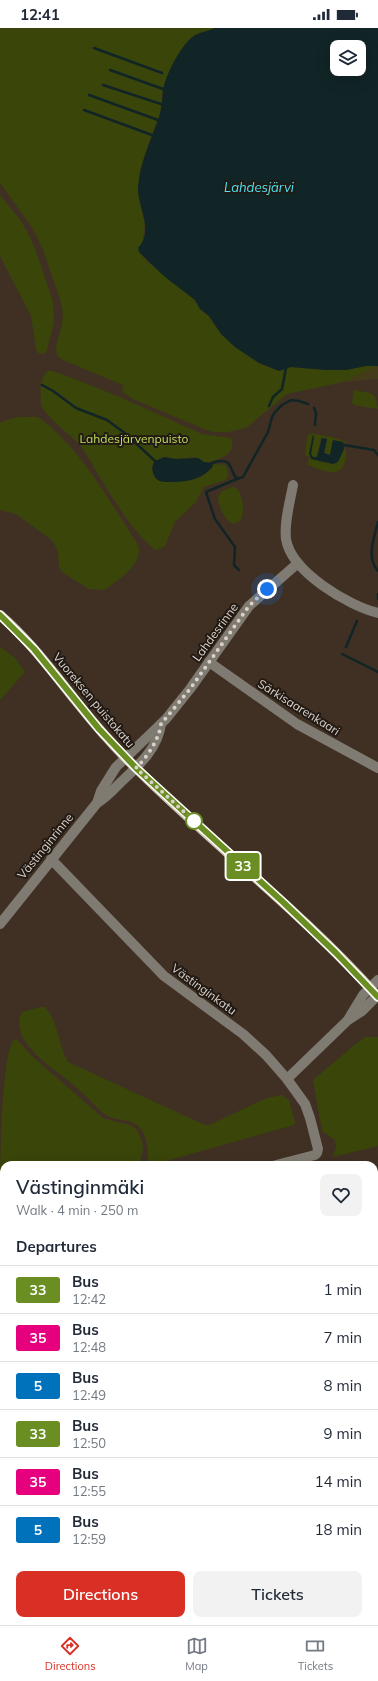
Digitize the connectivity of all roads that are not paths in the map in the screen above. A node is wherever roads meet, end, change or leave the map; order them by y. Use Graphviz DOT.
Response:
graph roads {
  1 [pos="293,485"];
  2 [pos="298,563"];
  3 [pos="378,613"];
  4 [pos="0,615"];
  5 [pos="209,662"];
  6 [pos="161,724"];
  7 [pos="126,757"];
  8 [pos="136,768"];
  9 [pos="378,768"];
  10 [pos="97,803"];
  11 [pos="51,859"];
  12 [pos="0,924"];
  13 [pos="378,980"];
  14 [pos="369,988"];
  15 [pos="378,996"];
  16 [pos="348,1020"];
  17 [pos="287,1079"];
  18 [pos="292,1161"];
  1 -- 2 [label="street"];
  2 -- 3 [label="street"];
  2 -- 5 [label="street, Lahdesrinne"];
  4 -- 7 [label="main road, Vuoreksen puistokatu"];
  5 -- 6 [label="street, Lahdesrinne"];
  5 -- 9 [label="street, Särkisaarenkaari"];
  6 -- 7 [label="street, Lahdesrinne"];
  6 -- 8 [label="street, Lahdesrinne"];
  7 -- 8 [label="main road, Vuoreksen puistokatu"];
  7 -- 10 [label="street, Västinginrinne"];
  8 -- 10 [label="street, Västinginrinne"];
  8 -- 14 [label="main road, Vuoreksen puistokatu"];
  10 -- 11 [label="street, Västinginrinne"];
  11 -- 12 [label="street, Västinginrinne"];
  11 -- 17 [label="street, Västinginkatu"];
  13 -- 14 [label="street"];
  14 -- 15 [label="main road, Vuoreksen puistokatu"];
  14 -- 16 [label="street"];
  15 -- 16 [label="street"];
  16 -- 17 [label="street"];
  17 -- 18 [label="street, Västinginkatu"];
}
